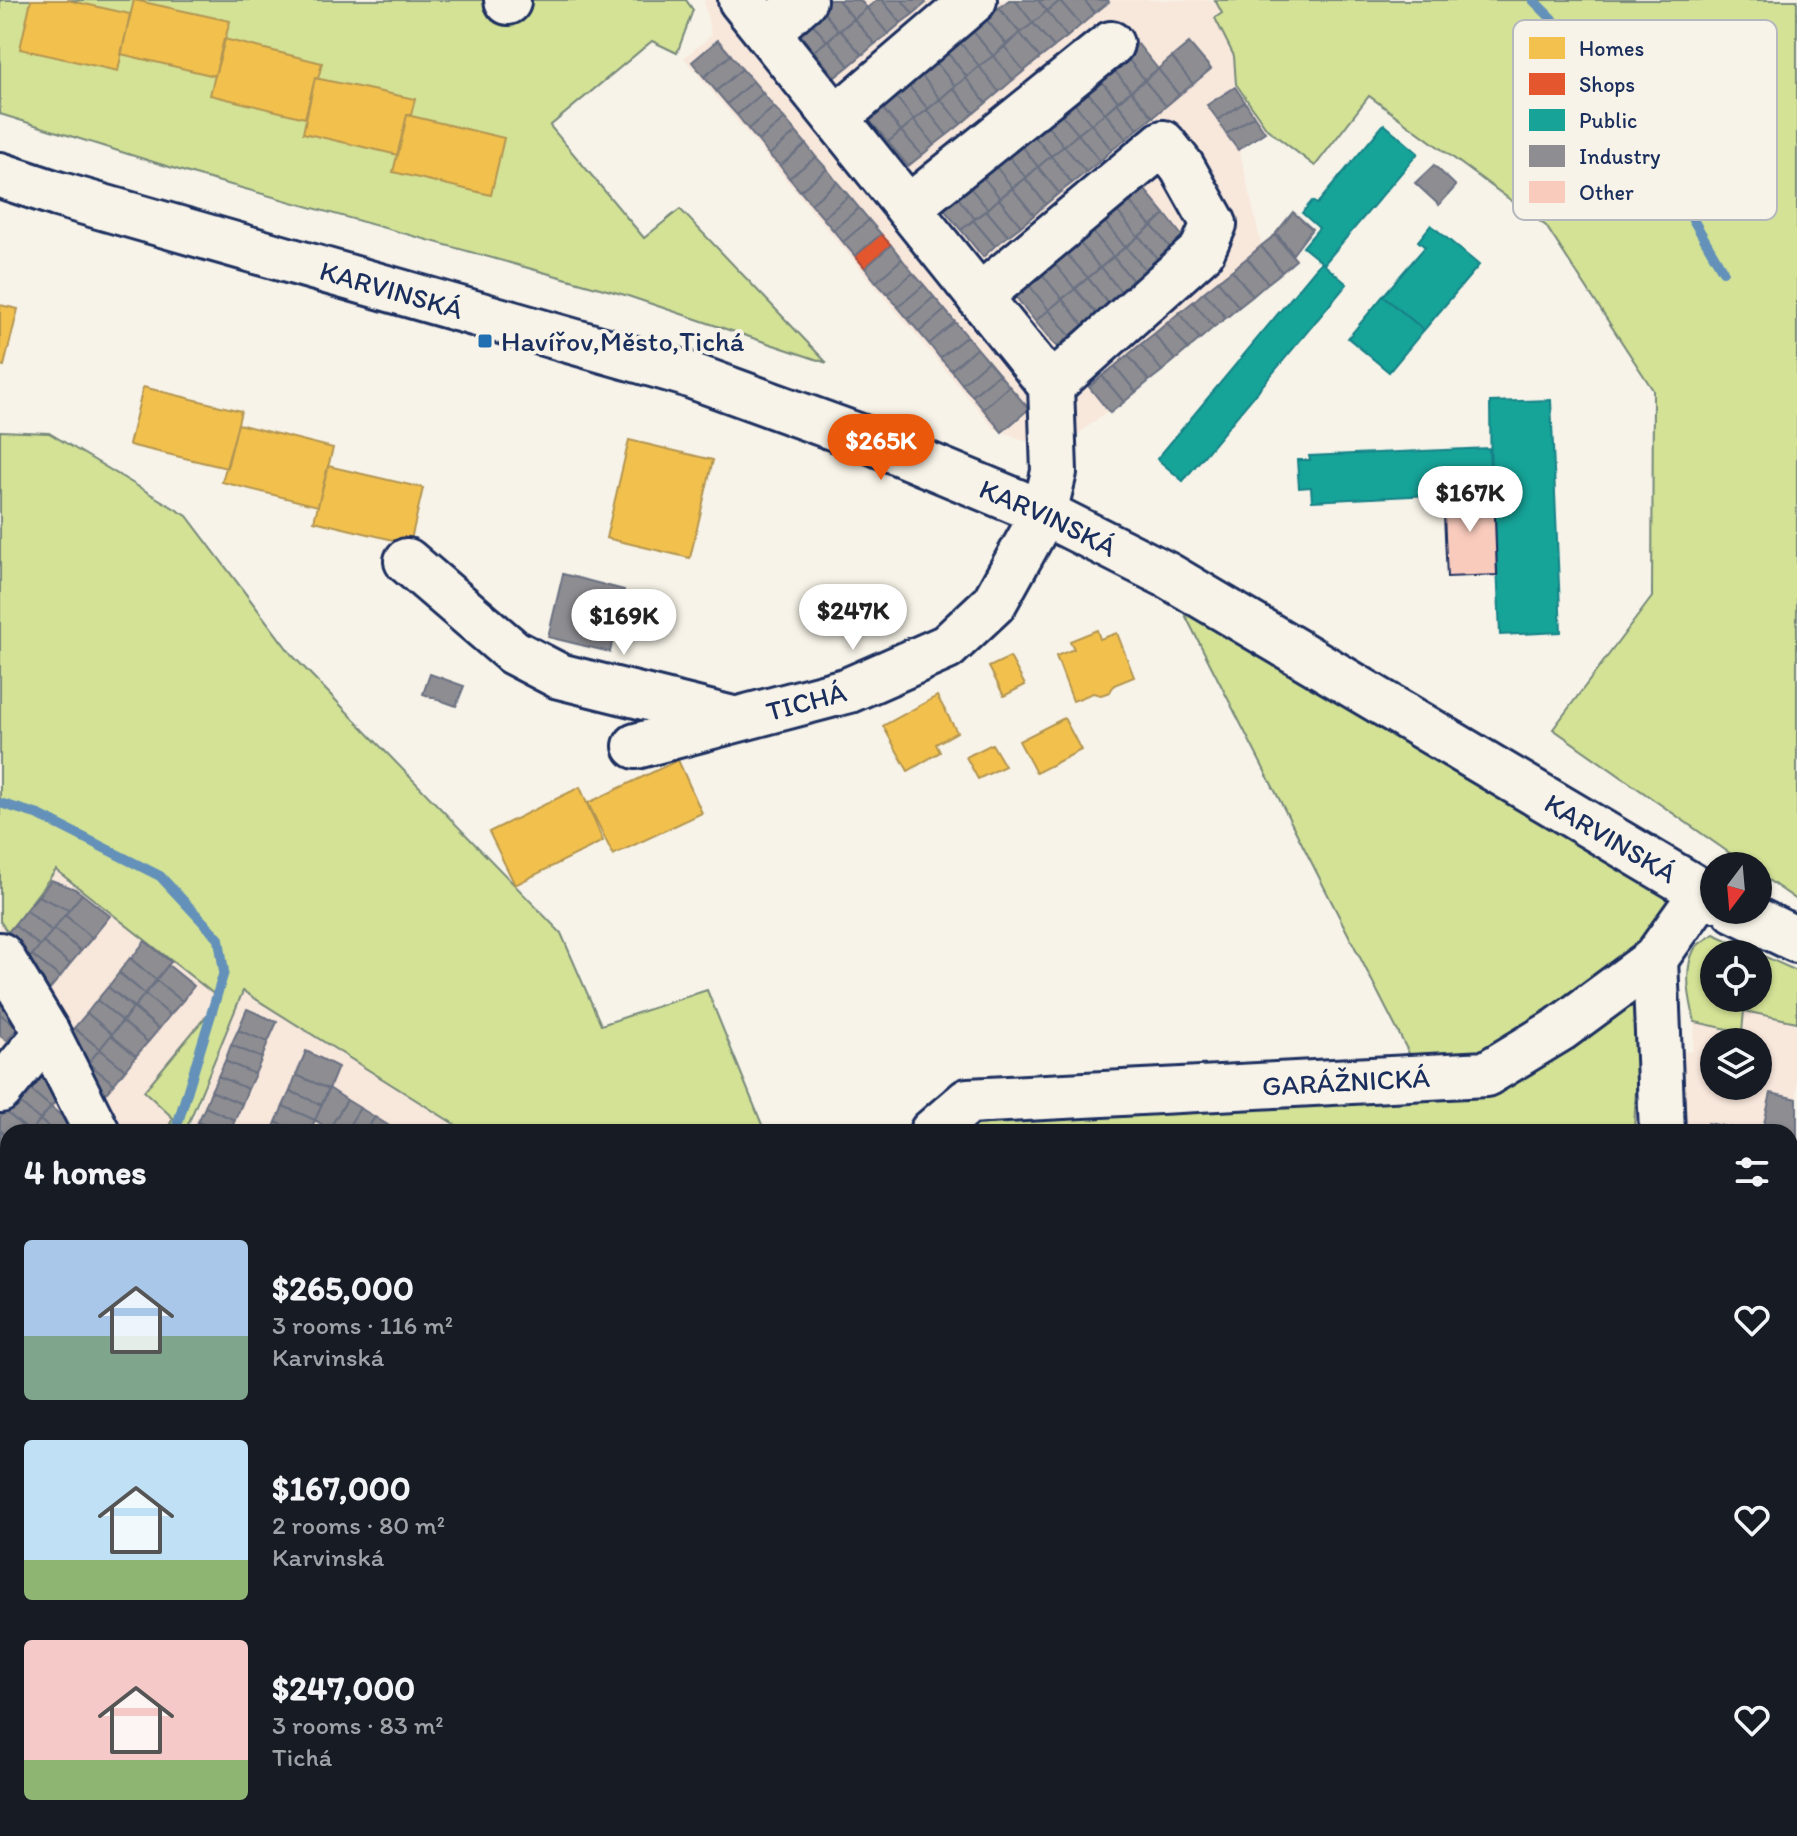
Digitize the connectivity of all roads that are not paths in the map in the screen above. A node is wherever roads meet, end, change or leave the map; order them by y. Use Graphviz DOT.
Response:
graph roads {
  1 [pos="804,0"];
  2 [pos="974,0"];
  3 [pos="754,16"];
  4 [pos="1111,44"];
  5 [pos="836,118"];
  6 [pos="0,175"];
  7 [pos="908,208"];
  8 [pos="979,297"];
  9 [pos="1051,386"];
  10 [pos="1044,513"];
  11 [pos="407,561"];
  12 [pos="740,720"];
  13 [pos="636,746"];
  14 [pos="1700,891"];
  15 [pos="1700,917"];
  16 [pos="1764,924"];
  17 [pos="1797,940"];
  18 [pos="0,955"];
  19 [pos="1655,959"];
  20 [pos="47,1033"];
  21 [pos="0,1090"];
  22 [pos="93,1124"];
  23 [pos="941,1124"];
  24 [pos="1662,1124"];
  1 -- 3 [label="street"];
  2 -- 5 [label="street"];
  3 -- 5 [label="street"];
  4 -- 7 [label="street"];
  5 -- 7 [label="street"];
  6 -- 10 [label="street, KARVINSKÁ"];
  7 -- 8 [label="street"];
  8 -- 9 [label="street"];
  8 -- 9 [label="street"];
  9 -- 10 [label="street, TICHÁ"];
  10 -- 12 [label="street, TICHÁ"];
  10 -- 14 [label="street, KARVINSKÁ"];
  11 -- 12 [label="street"];
  12 -- 13 [label="street, TICHÁ"];
  15 -- 19 [label="street, GARÁŽNICKÁ"];
  16 -- 17 [label="street, KARVINSKÁ"];
  18 -- 20 [label="street"];
  19 -- 23 [label="street, GARÁŽNICKÁ"];
  19 -- 24 [label="street"];
  20 -- 21 [label="street"];
  20 -- 22 [label="street"];
}
